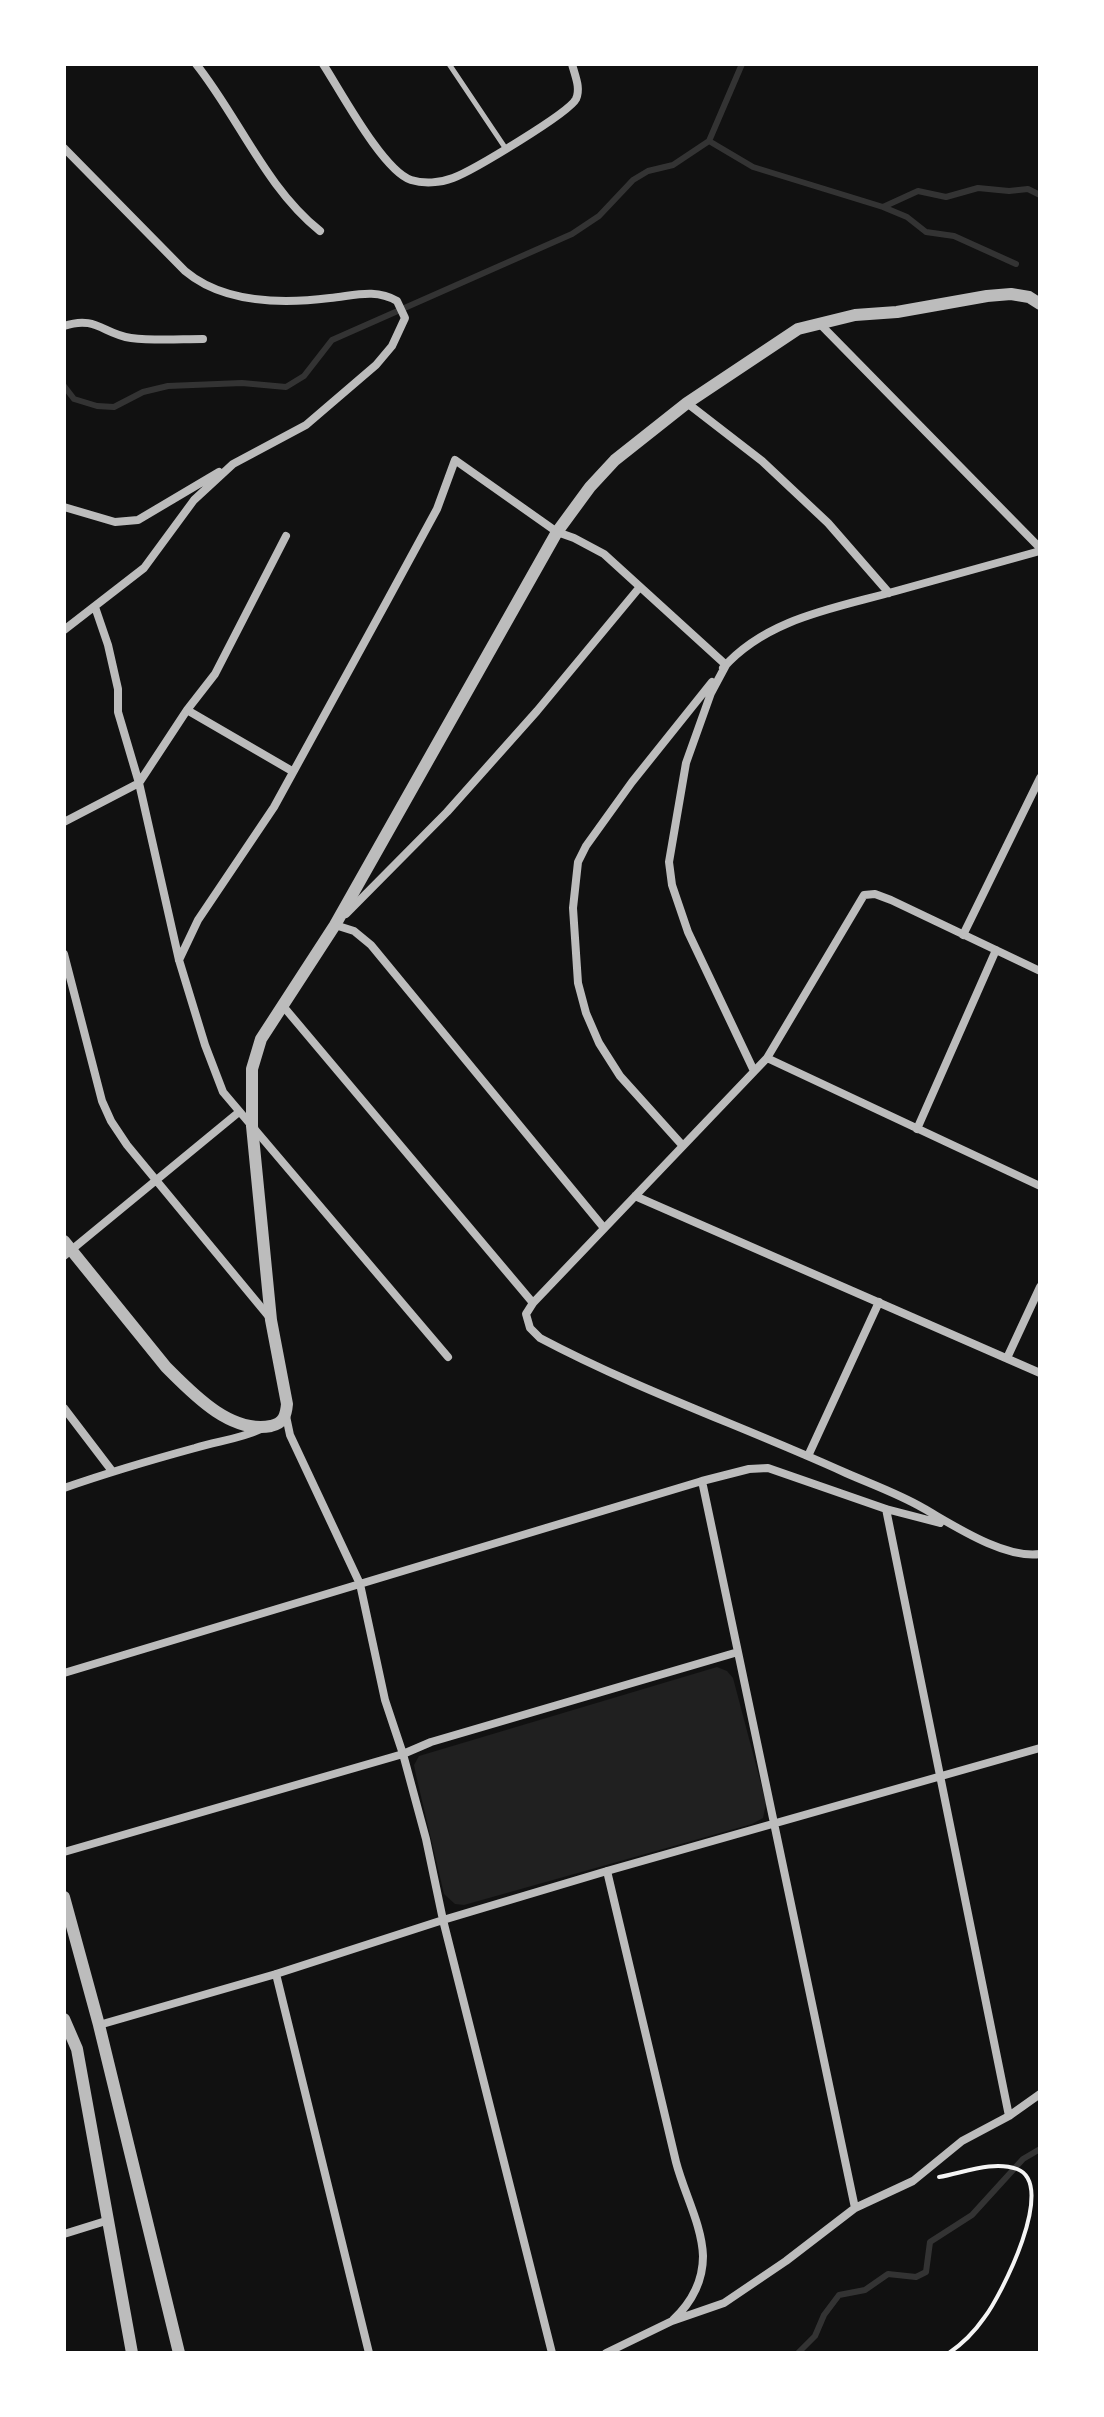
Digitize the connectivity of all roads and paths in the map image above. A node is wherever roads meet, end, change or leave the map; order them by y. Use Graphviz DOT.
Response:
graph roads {
  1 [pos="196,64"];
  2 [pos="323,64"];
  3 [pos="449,64"];
  4 [pos="572,64"];
  5 [pos="64,148"];
  6 [pos="506,149"];
  7 [pos="320,231"];
  8 [pos="1040,304"];
  9 [pos="819,322"];
  10 [pos="64,326"];
  11 [pos="203,339"];
  12 [pos="687,403"];
  13 [pos="233,464"];
  14 [pos="64,507"];
  15 [pos="557,532"];
  16 [pos="286,536"];
  17 [pos="1040,549"];
  18 [pos="639,588"];
  19 [pos="889,593"];
  20 [pos="95,607"];
  21 [pos="64,630"];
  22 [pos="726,665"];
  23 [pos="187,710"];
  24 [pos="292,771"];
  25 [pos="1040,778"];
  26 [pos="139,783"];
  27 [pos="64,822"];
  28 [pos="335,925"];
  29 [pos="963,935"];
  30 [pos="996,950"];
  31 [pos="64,954"];
  32 [pos="179,960"];
  33 [pos="1040,971"];
  34 [pos="283,1006"];
  35 [pos="767,1058"];
  36 [pos="754,1071"];
  37 [pos="239,1112"];
  38 [pos="252,1126"];
  39 [pos="917,1129"];
  40 [pos="683,1146"];
  41 [pos="157,1179"];
  42 [pos="1040,1186"];
  43 [pos="635,1196"];
  44 [pos="604,1228"];
  45 [pos="66,1249"];
  46 [pos="1040,1287"];
  47 [pos="879,1302"];
  48 [pos="533,1303"];
  49 [pos="271,1320"];
  50 [pos="448,1357"];
  51 [pos="1007,1358"];
  52 [pos="1040,1373"];
  53 [pos="64,1408"];
  54 [pos="286,1416"];
  55 [pos="266,1427"];
  56 [pos="808,1456"];
  57 [pos="112,1471"];
  58 [pos="702,1481"];
  59 [pos="64,1488"];
  60 [pos="886,1509"];
  61 [pos="949,1525"];
  62 [pos="1040,1554"];
  63 [pos="360,1584"];
  64 [pos="738,1652"];
  65 [pos="64,1673"];
  66 [pos="1040,1748"];
  67 [pos="403,1754"];
  68 [pos="940,1777"];
  69 [pos="774,1825"];
  70 [pos="64,1852"];
  71 [pos="607,1871"];
  72 [pos="64,1897"];
  73 [pos="443,1920"];
  74 [pos="276,1974"];
  75 [pos="64,2019"];
  76 [pos="99,2025"];
  77 [pos="70,2051"];
  78 [pos="1040,2094"];
  79 [pos="1009,2116"];
  80 [pos="913,2181"];
  81 [pos="855,2208"];
  82 [pos="109,2220"];
  83 [pos="64,2234"];
  84 [pos="672,2321"];
  85 [pos="132,2353"];
  86 [pos="179,2353"];
  87 [pos="369,2353"];
  88 [pos="552,2353"];
  89 [pos="606,2353"];
  90 [pos="949,2353"];
  1 -- 7 [label="street"];
  2 -- 6 [label="street"];
  3 -- 6 [label="lane"];
  4 -- 6 [label="street"];
  5 -- 13 [label="street"];
  8 -- 9 [label="street"];
  9 -- 12 [label="street"];
  9 -- 17 [label="street"];
  10 -- 11 [label="street"];
  12 -- 15 [label="street"];
  12 -- 19 [label="street"];
  13 -- 14 [label="street"];
  13 -- 20 [label="street"];
  15 -- 18 [label="street"];
  15 -- 24 [label="street"];
  15 -- 28 [label="street"];
  16 -- 23 [label="street"];
  17 -- 19 [label="street"];
  18 -- 22 [label="street"];
  18 -- 28 [label="street"];
  19 -- 22 [label="street"];
  20 -- 21 [label="street"];
  20 -- 26 [label="street"];
  22 -- 36 [label="street"];
  22 -- 40 [label="street"];
  23 -- 24 [label="street"];
  23 -- 26 [label="street"];
  24 -- 32 [label="street"];
  25 -- 29 [label="street"];
  26 -- 27 [label="street"];
  26 -- 32 [label="street"];
  28 -- 34 [label="street"];
  28 -- 44 [label="street"];
  29 -- 30 [label="street"];
  29 -- 35 [label="street"];
  30 -- 33 [label="street"];
  30 -- 39 [label="street"];
  31 -- 41 [label="street"];
  32 -- 37 [label="street"];
  34 -- 38 [label="street"];
  34 -- 48 [label="street"];
  35 -- 36 [label="street"];
  35 -- 39 [label="street"];
  36 -- 40 [label="street"];
  37 -- 38 [label="street"];
  37 -- 41 [label="street"];
  38 -- 49 [label="street"];
  38 -- 50 [label="street"];
  39 -- 42 [label="street"];
  40 -- 43 [label="street"];
  41 -- 45 [label="street"];
  41 -- 49 [label="street"];
  43 -- 44 [label="street"];
  43 -- 47 [label="street"];
  44 -- 48 [label="street"];
  45 -- 55 [label="street"];
  46 -- 51 [label="street"];
  47 -- 51 [label="street"];
  47 -- 56 [label="street"];
  48 -- 56 [label="street"];
  49 -- 54 [label="street"];
  51 -- 52 [label="street"];
  53 -- 57 [label="street"];
  54 -- 55 [label="street"];
  54 -- 63 [label="street"];
  55 -- 57 [label="street"];
  56 -- 61 [label="street"];
  57 -- 59 [label="street"];
  58 -- 60 [label="street"];
  58 -- 63 [label="street"];
  58 -- 64 [label="street"];
  60 -- 61 [label="street"];
  60 -- 68 [label="street"];
  61 -- 62 [label="street"];
  63 -- 65 [label="street"];
  63 -- 67 [label="street"];
  64 -- 67 [label="street"];
  64 -- 69 [label="street"];
  66 -- 68 [label="street"];
  67 -- 70 [label="street"];
  67 -- 73 [label="street"];
  68 -- 69 [label="street"];
  68 -- 79 [label="street"];
  69 -- 71 [label="street"];
  69 -- 81 [label="street"];
  71 -- 73 [label="street"];
  71 -- 84 [label="street"];
  72 -- 76 [label="street"];
  73 -- 74 [label="street"];
  73 -- 88 [label="street"];
  74 -- 76 [label="street"];
  74 -- 87 [label="street"];
  75 -- 77 [label="street"];
  76 -- 86 [label="street"];
  77 -- 82 [label="street"];
  78 -- 79 [label="street"];
  79 -- 80 [label="street"];
  80 -- 81 [label="street"];
  80 -- 90 [label="path"];
  81 -- 84 [label="street"];
  82 -- 83 [label="street"];
  82 -- 85 [label="street"];
  84 -- 89 [label="street"];
}
